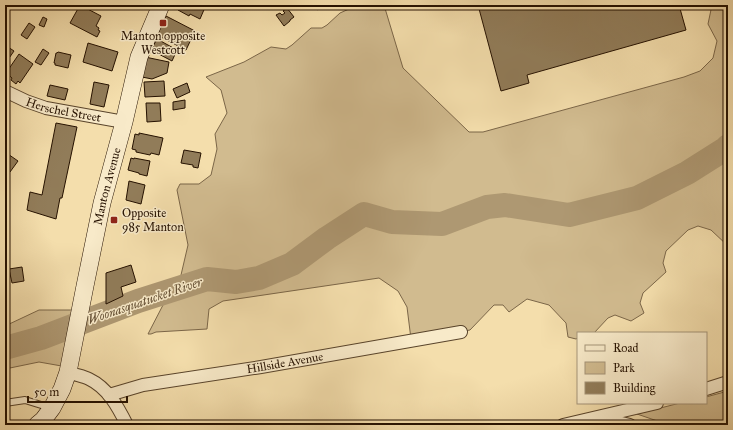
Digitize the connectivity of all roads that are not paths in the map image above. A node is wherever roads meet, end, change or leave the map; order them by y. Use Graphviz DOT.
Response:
graph roads {
  1 [pos="161,5"];
  2 [pos="5,91"];
  3 [pos="124,122"];
  4 [pos="461,332"];
  5 [pos="70,365"];
  6 [pos="728,382"];
  7 [pos="707,389"];
  8 [pos="110,395"];
  9 [pos="5,403"];
  10 [pos="653,404"];
  11 [pos="52,408"];
  12 [pos="598,417"];
  13 [pos="5,419"];
  14 [pos="8,425"];
  15 [pos="37,425"];
  16 [pos="127,425"];
  17 [pos="563,425"];
  18 [pos="630,425"];
  1 -- 3 [label="main road, Manton Avenue"];
  2 -- 3 [label="street, Herschel Street"];
  3 -- 5 [label="main road, Manton Avenue"];
  4 -- 8 [label="street, Hillside Avenue"];
  5 -- 8 [label="street"];
  5 -- 11 [label="main road, Manton Avenue"];
  6 -- 7 [label="street"];
  8 -- 16 [label="street"];
  9 -- 11 [label="lane"];
  10 -- 12 [label="street"];
  11 -- 15 [label="main road, Manton Avenue"];
  12 -- 17 [label="street"];
  12 -- 18 [label="street"];
  13 -- 14 [label="lane"];
}
